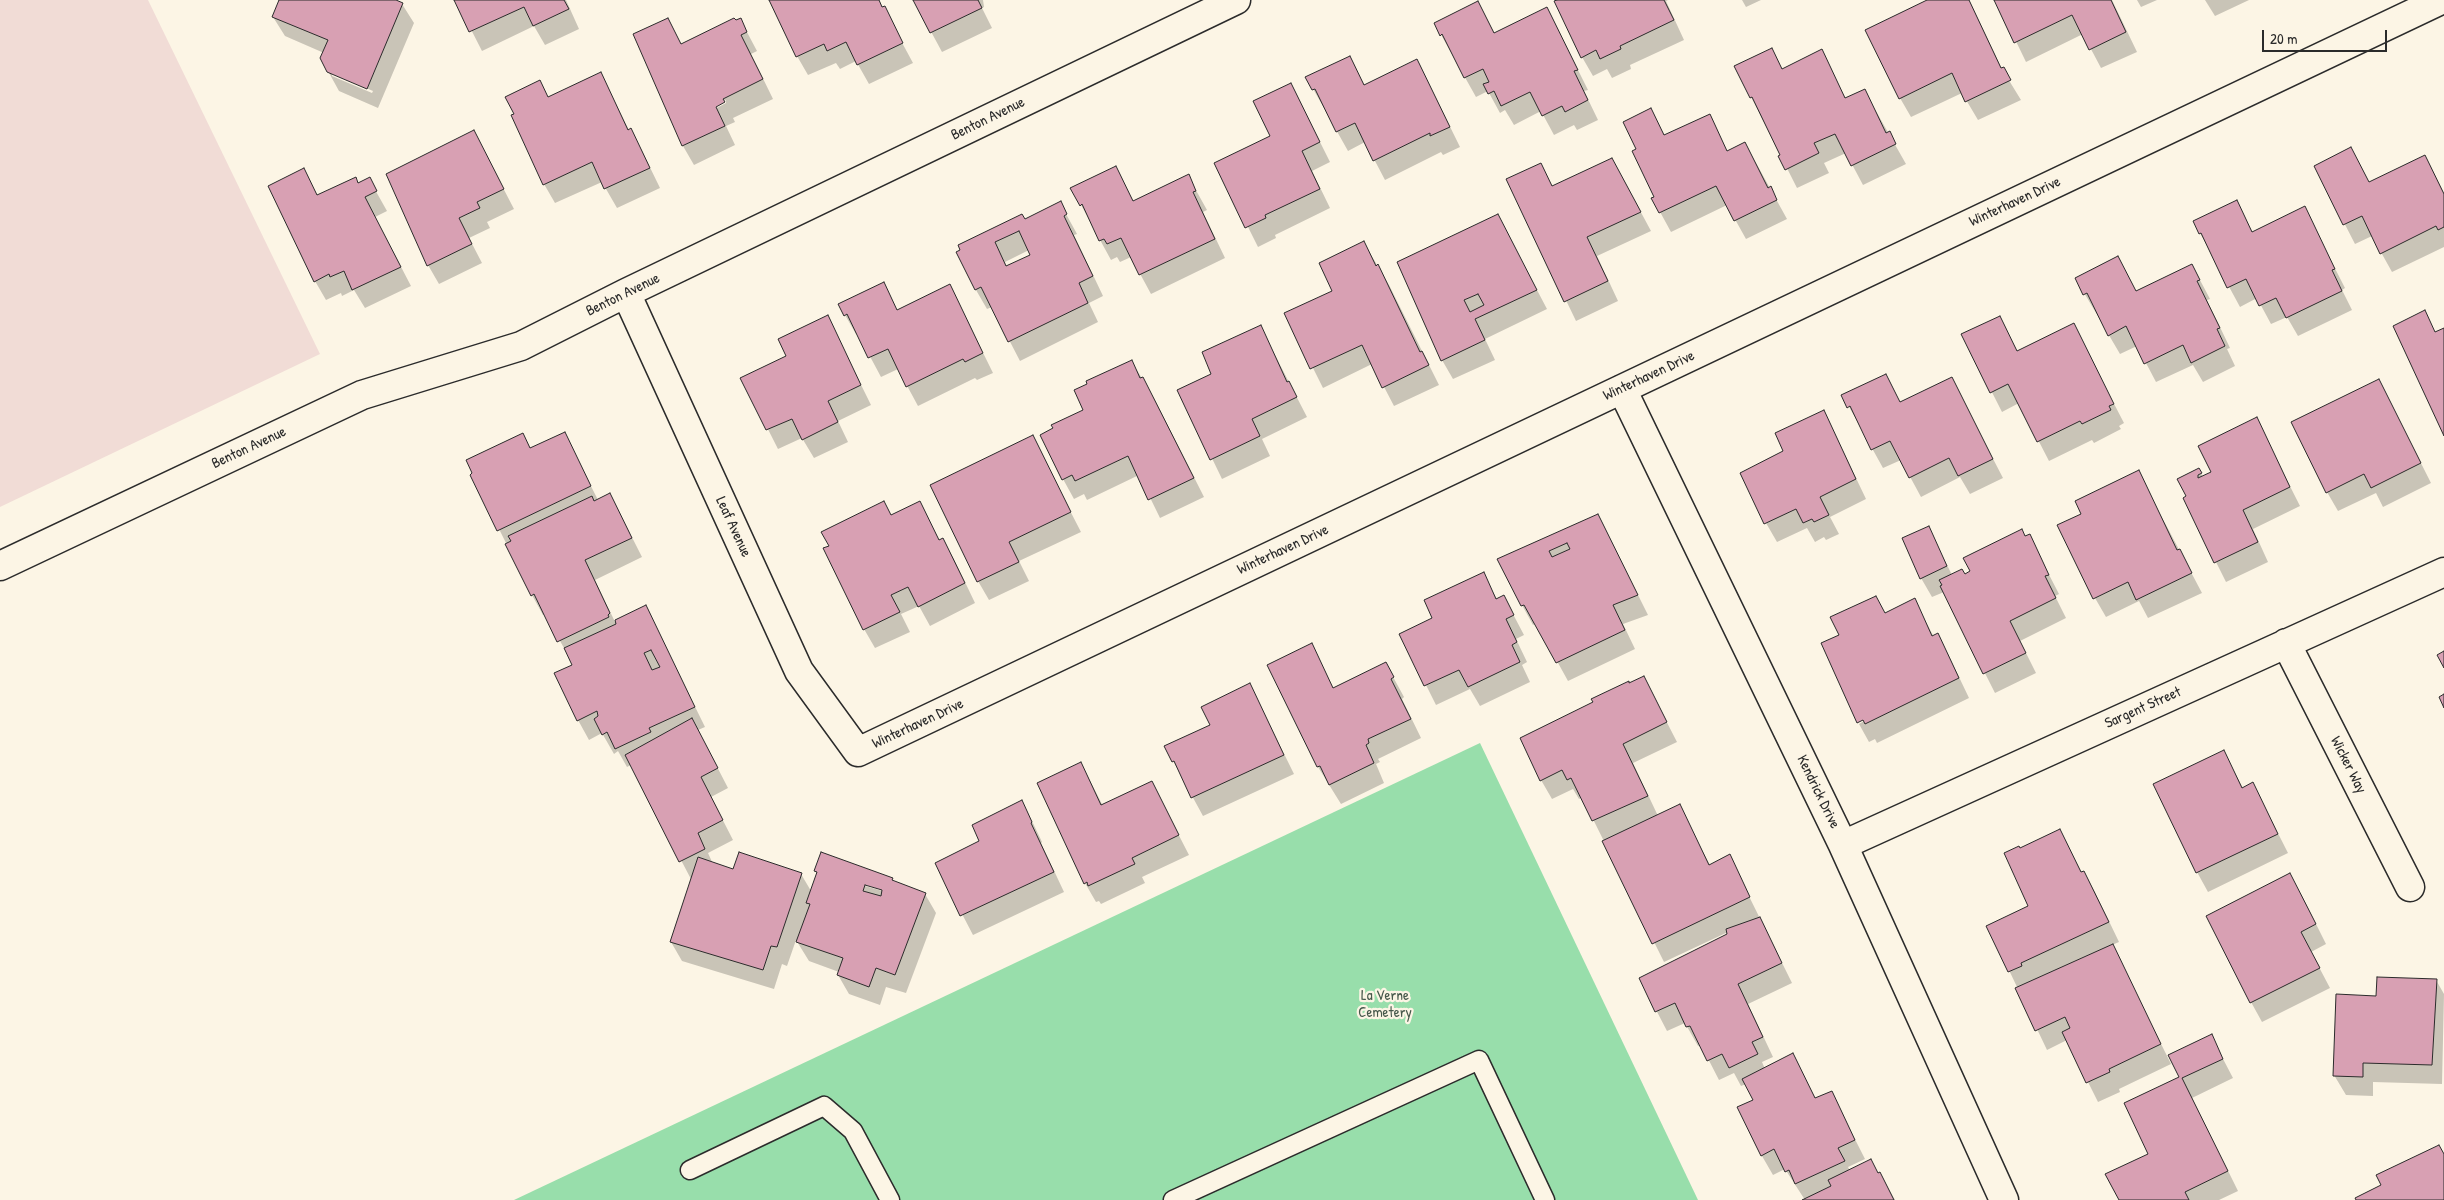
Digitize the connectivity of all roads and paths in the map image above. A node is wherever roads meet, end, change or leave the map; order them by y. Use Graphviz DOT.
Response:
graph roads {
  1 [pos="1236,0"];
  2 [pos="2441,0"];
  3 [pos="626,292"];
  4 [pos="1622,389"];
  5 [pos="0,566"];
  6 [pos="2444,572"];
  7 [pos="2286,643"];
  8 [pos="858,752"];
  9 [pos="1843,844"];
  10 [pos="2410,887"];
  11 [pos="690,1170"];
  12 [pos="890,1200"];
  13 [pos="1173,1200"];
  14 [pos="1545,1200"];
  15 [pos="2004,1200"];
  1 -- 3 [label="street, Benton Avenue"];
  2 -- 4 [label="street, Winterhaven Drive"];
  3 -- 5 [label="street, Benton Avenue"];
  3 -- 8 [label="street, Leaf Avenue"];
  4 -- 8 [label="street, Winterhaven Drive"];
  4 -- 9 [label="street, Kendrick Drive"];
  6 -- 7 [label="street, Sargent Street"];
  7 -- 9 [label="street, Sargent Street"];
  7 -- 10 [label="street, Wicker Way"];
  9 -- 15 [label="street, Kendrick Drive"];
  11 -- 12 [label="lane"];
  13 -- 14 [label="lane"];
}
